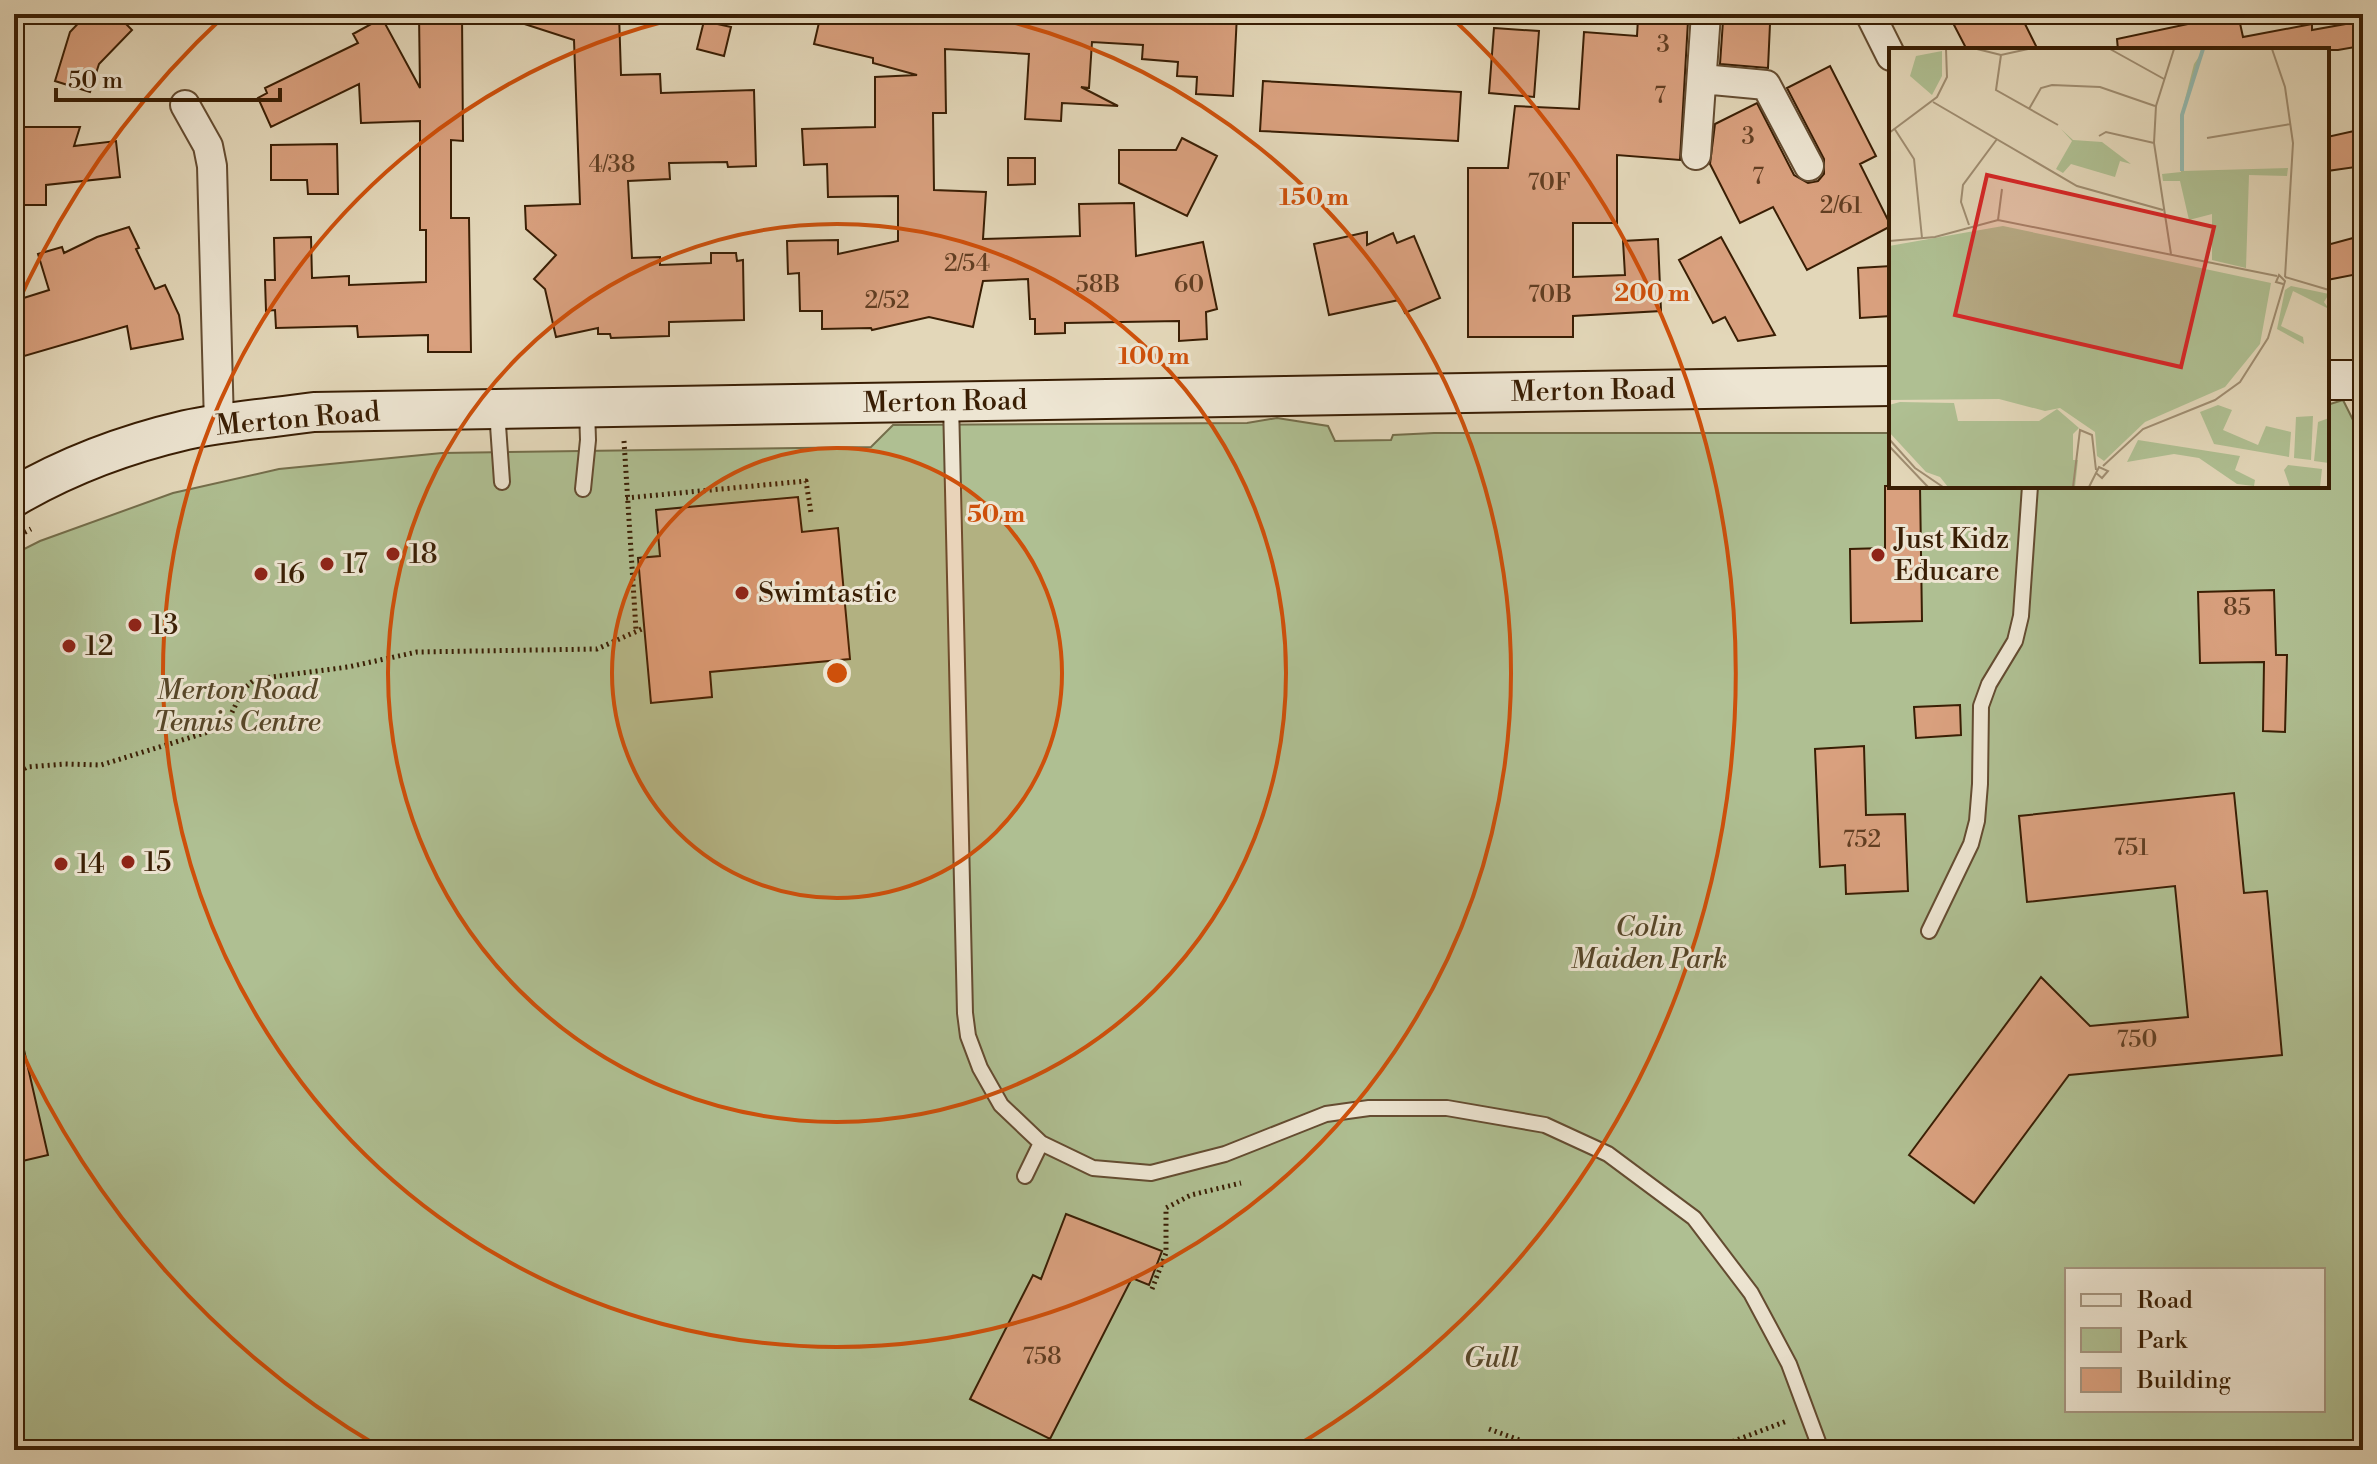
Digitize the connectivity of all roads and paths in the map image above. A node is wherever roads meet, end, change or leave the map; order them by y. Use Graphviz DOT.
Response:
graph roads {
  1 [pos="1706,14"];
  2 [pos="1870,14"];
  3 [pos="1889,52"];
  4 [pos="1702,79"];
  5 [pos="185,105"];
  6 [pos="1696,155"];
  7 [pos="1809,166"];
  8 [pos="2329,380"];
  9 [pos="2363,380"];
  10 [pos="1889,386"];
  11 [pos="951,402"];
  12 [pos="496,408"];
  13 [pos="219,424"];
  14 [pos="587,425"];
  15 [pos="502,482"];
  16 [pos="2030,488"];
  17 [pos="583,489"];
  18 [pos="14,497"];
  19 [pos="626,498"];
  20 [pos="811,513"];
  21 [pos="40,524"];
  22 [pos="14,538"];
  23 [pos="644,628"];
  24 [pos="636,630"];
  25 [pos="14,775"];
  26 [pos="1929,931"];
  27 [pos="1041,1143"];
  28 [pos="1025,1176"];
  29 [pos="1241,1183"];
  30 [pos="1152,1289"];
  31 [pos="1807,1413"];
  32 [pos="1489,1429"];
  33 [pos="1547,1450"];
  34 [pos="1710,1450"];
  35 [pos="1821,1450"];
  1 -- 4 [label="street"];
  2 -- 3 [label="street"];
  4 -- 6 [label="street"];
  4 -- 7 [label="street"];
  5 -- 13 [label="street"];
  8 -- 9 [label="main road"];
  10 -- 11 [label="main road, Merton Road"];
  11 -- 14 [label="main road, Merton Road"];
  11 -- 27 [label="lane"];
  12 -- 13 [label="main road, Merton Road"];
  12 -- 14 [label="main road, Merton Road"];
  12 -- 15 [label="lane"];
  13 -- 18 [label="main road, Merton Road"];
  14 -- 17 [label="lane"];
  14 -- 19 [label="path"];
  16 -- 26 [label="lane"];
  19 -- 20 [label="path"];
  19 -- 24 [label="path"];
  21 -- 22 [label="path"];
  23 -- 24 [label="path"];
  24 -- 25 [label="path"];
  27 -- 28 [label="lane"];
  27 -- 31 [label="lane"];
  29 -- 30 [label="path"];
  31 -- 34 [label="path"];
  31 -- 35 [label="lane"];
  32 -- 33 [label="path"];
}
